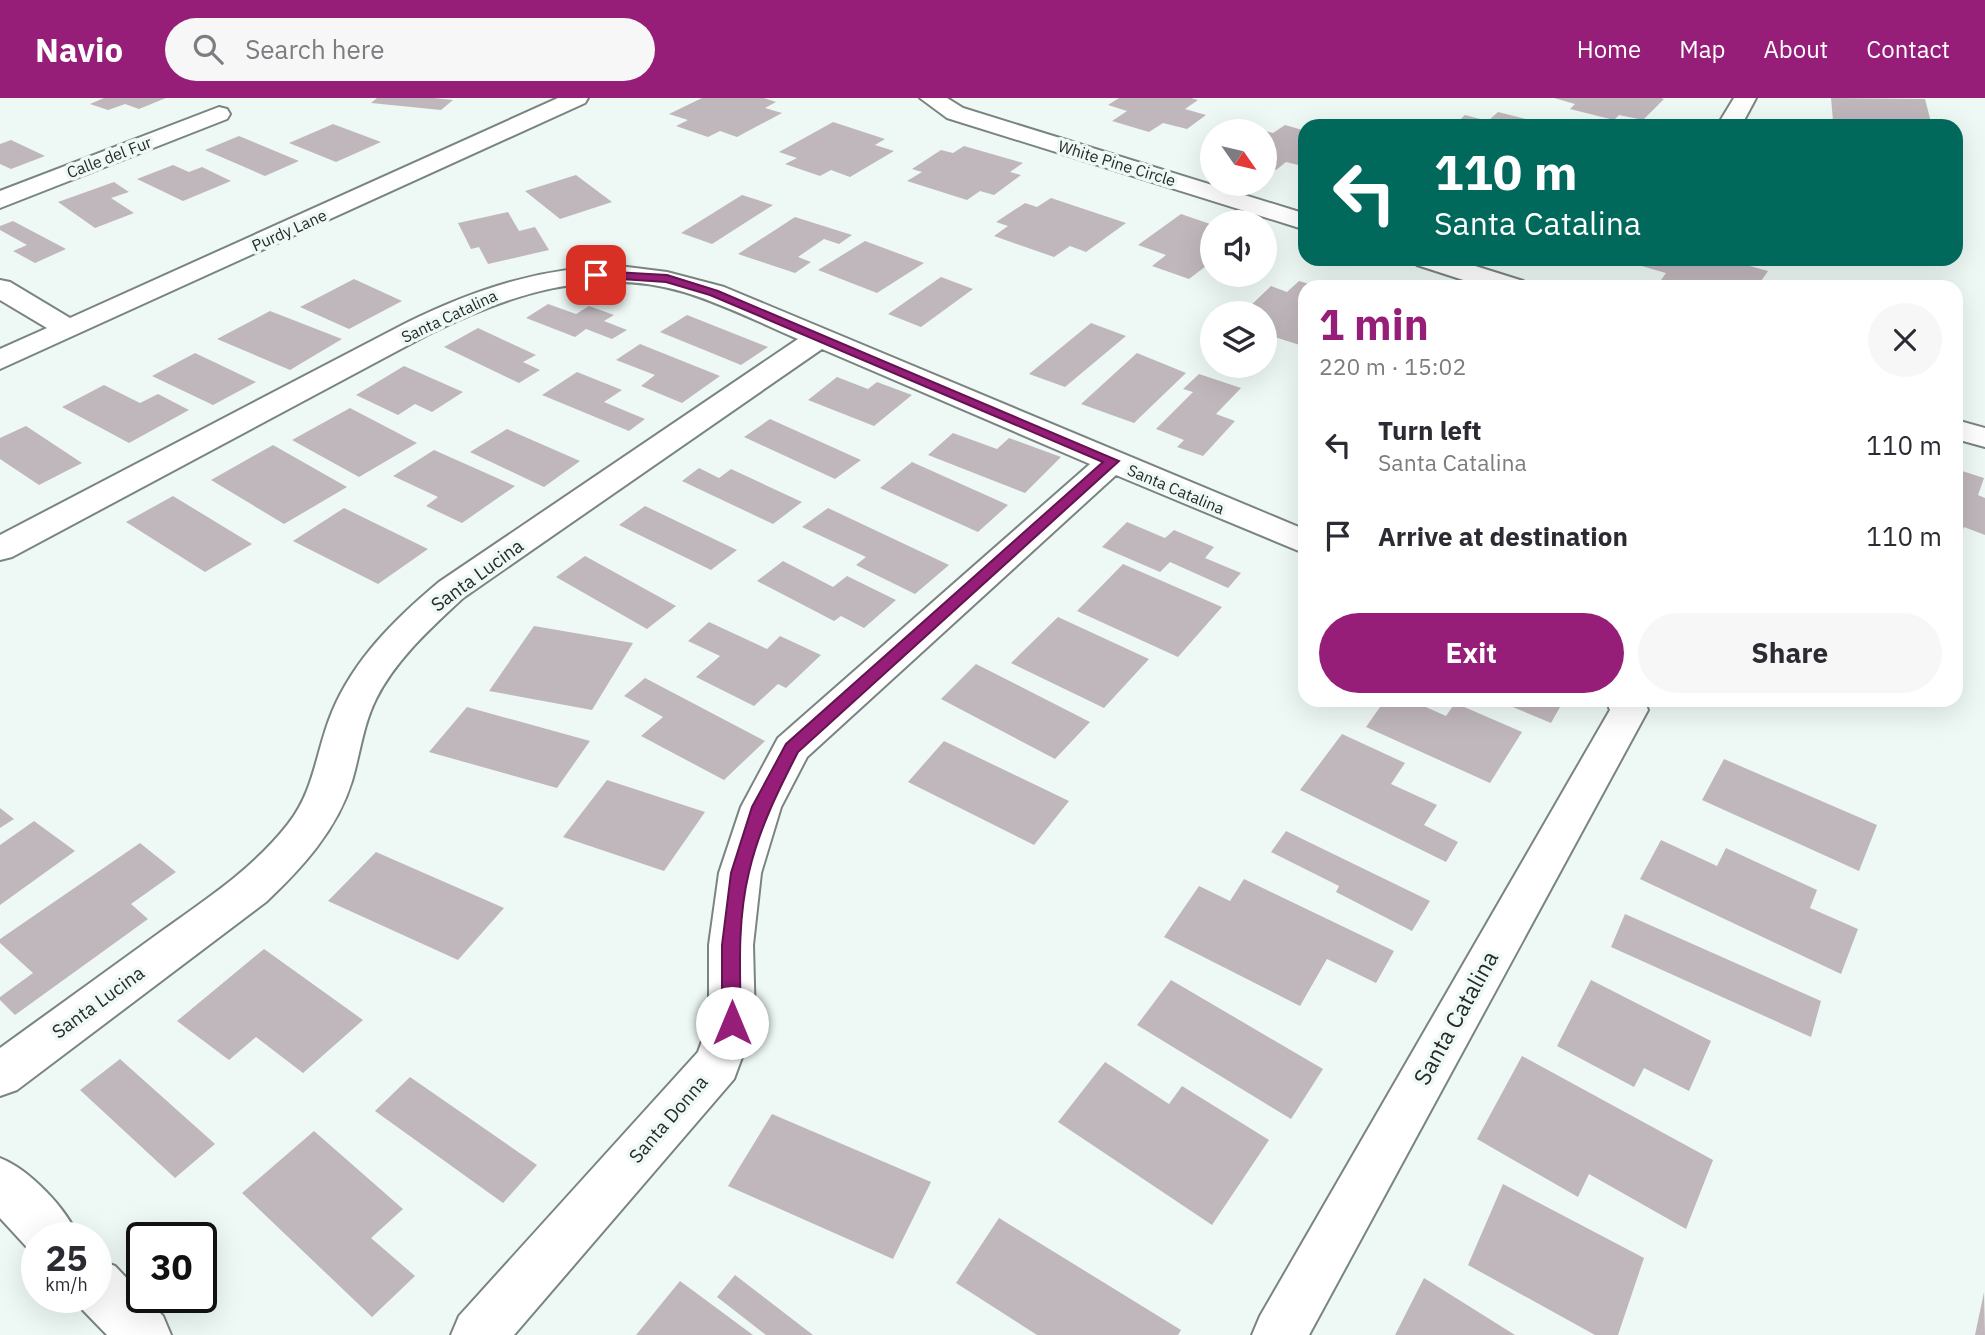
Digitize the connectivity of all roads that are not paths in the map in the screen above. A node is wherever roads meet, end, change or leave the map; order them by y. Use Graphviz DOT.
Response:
graph roads {
  1 [pos="577,98"];
  2 [pos="931,98"];
  3 [pos="1745,98"];
  4 [pos="219,114"];
  5 [pos="1733,119"];
  6 [pos="0,200"];
  7 [pos="1298,220"];
  8 [pos="1448,266"];
  9 [pos="1499,266"];
  10 [pos="1485,278"];
  11 [pos="1491,280"];
  12 [pos="0,288"];
  13 [pos="68,329"];
  14 [pos="820,338"];
  15 [pos="0,360"];
  16 [pos="1963,431"];
  17 [pos="1985,438"];
  18 [pos="1112,461"];
  19 [pos="1298,540"];
  20 [pos="3,544"];
  21 [pos="1628,707"];
  22 [pos="0,1075"];
  23 [pos="0,1182"];
  24 [pos="38,1222"];
  25 [pos="112,1302"];
  26 [pos="144,1335"];
  27 [pos="478,1335"];
  28 [pos="1279,1335"];
  1 -- 13 [label="street, Purdy Lane"];
  2 -- 7 [label="street, White Pine Circle"];
  3 -- 5 [label="street"];
  4 -- 6 [label="street, Calle del Fur"];
  8 -- 10 [label="street"];
  9 -- 10 [label="street"];
  10 -- 11 [label="street"];
  12 -- 13 [label="street"];
  13 -- 15 [label="street, Purdy Lane"];
  14 -- 18 [label="street, Santa Catalina"];
  14 -- 20 [label="street, Santa Catalina"];
  14 -- 22 [label="street, Santa Lucina"];
  16 -- 17 [label="street"];
  18 -- 19 [label="street, Santa Catalina"];
  18 -- 27 [label="street, Santa Donna"];
  21 -- 28 [label="street, Santa Catalina"];
  23 -- 24 [label="street"];
  25 -- 26 [label="street"];
}
